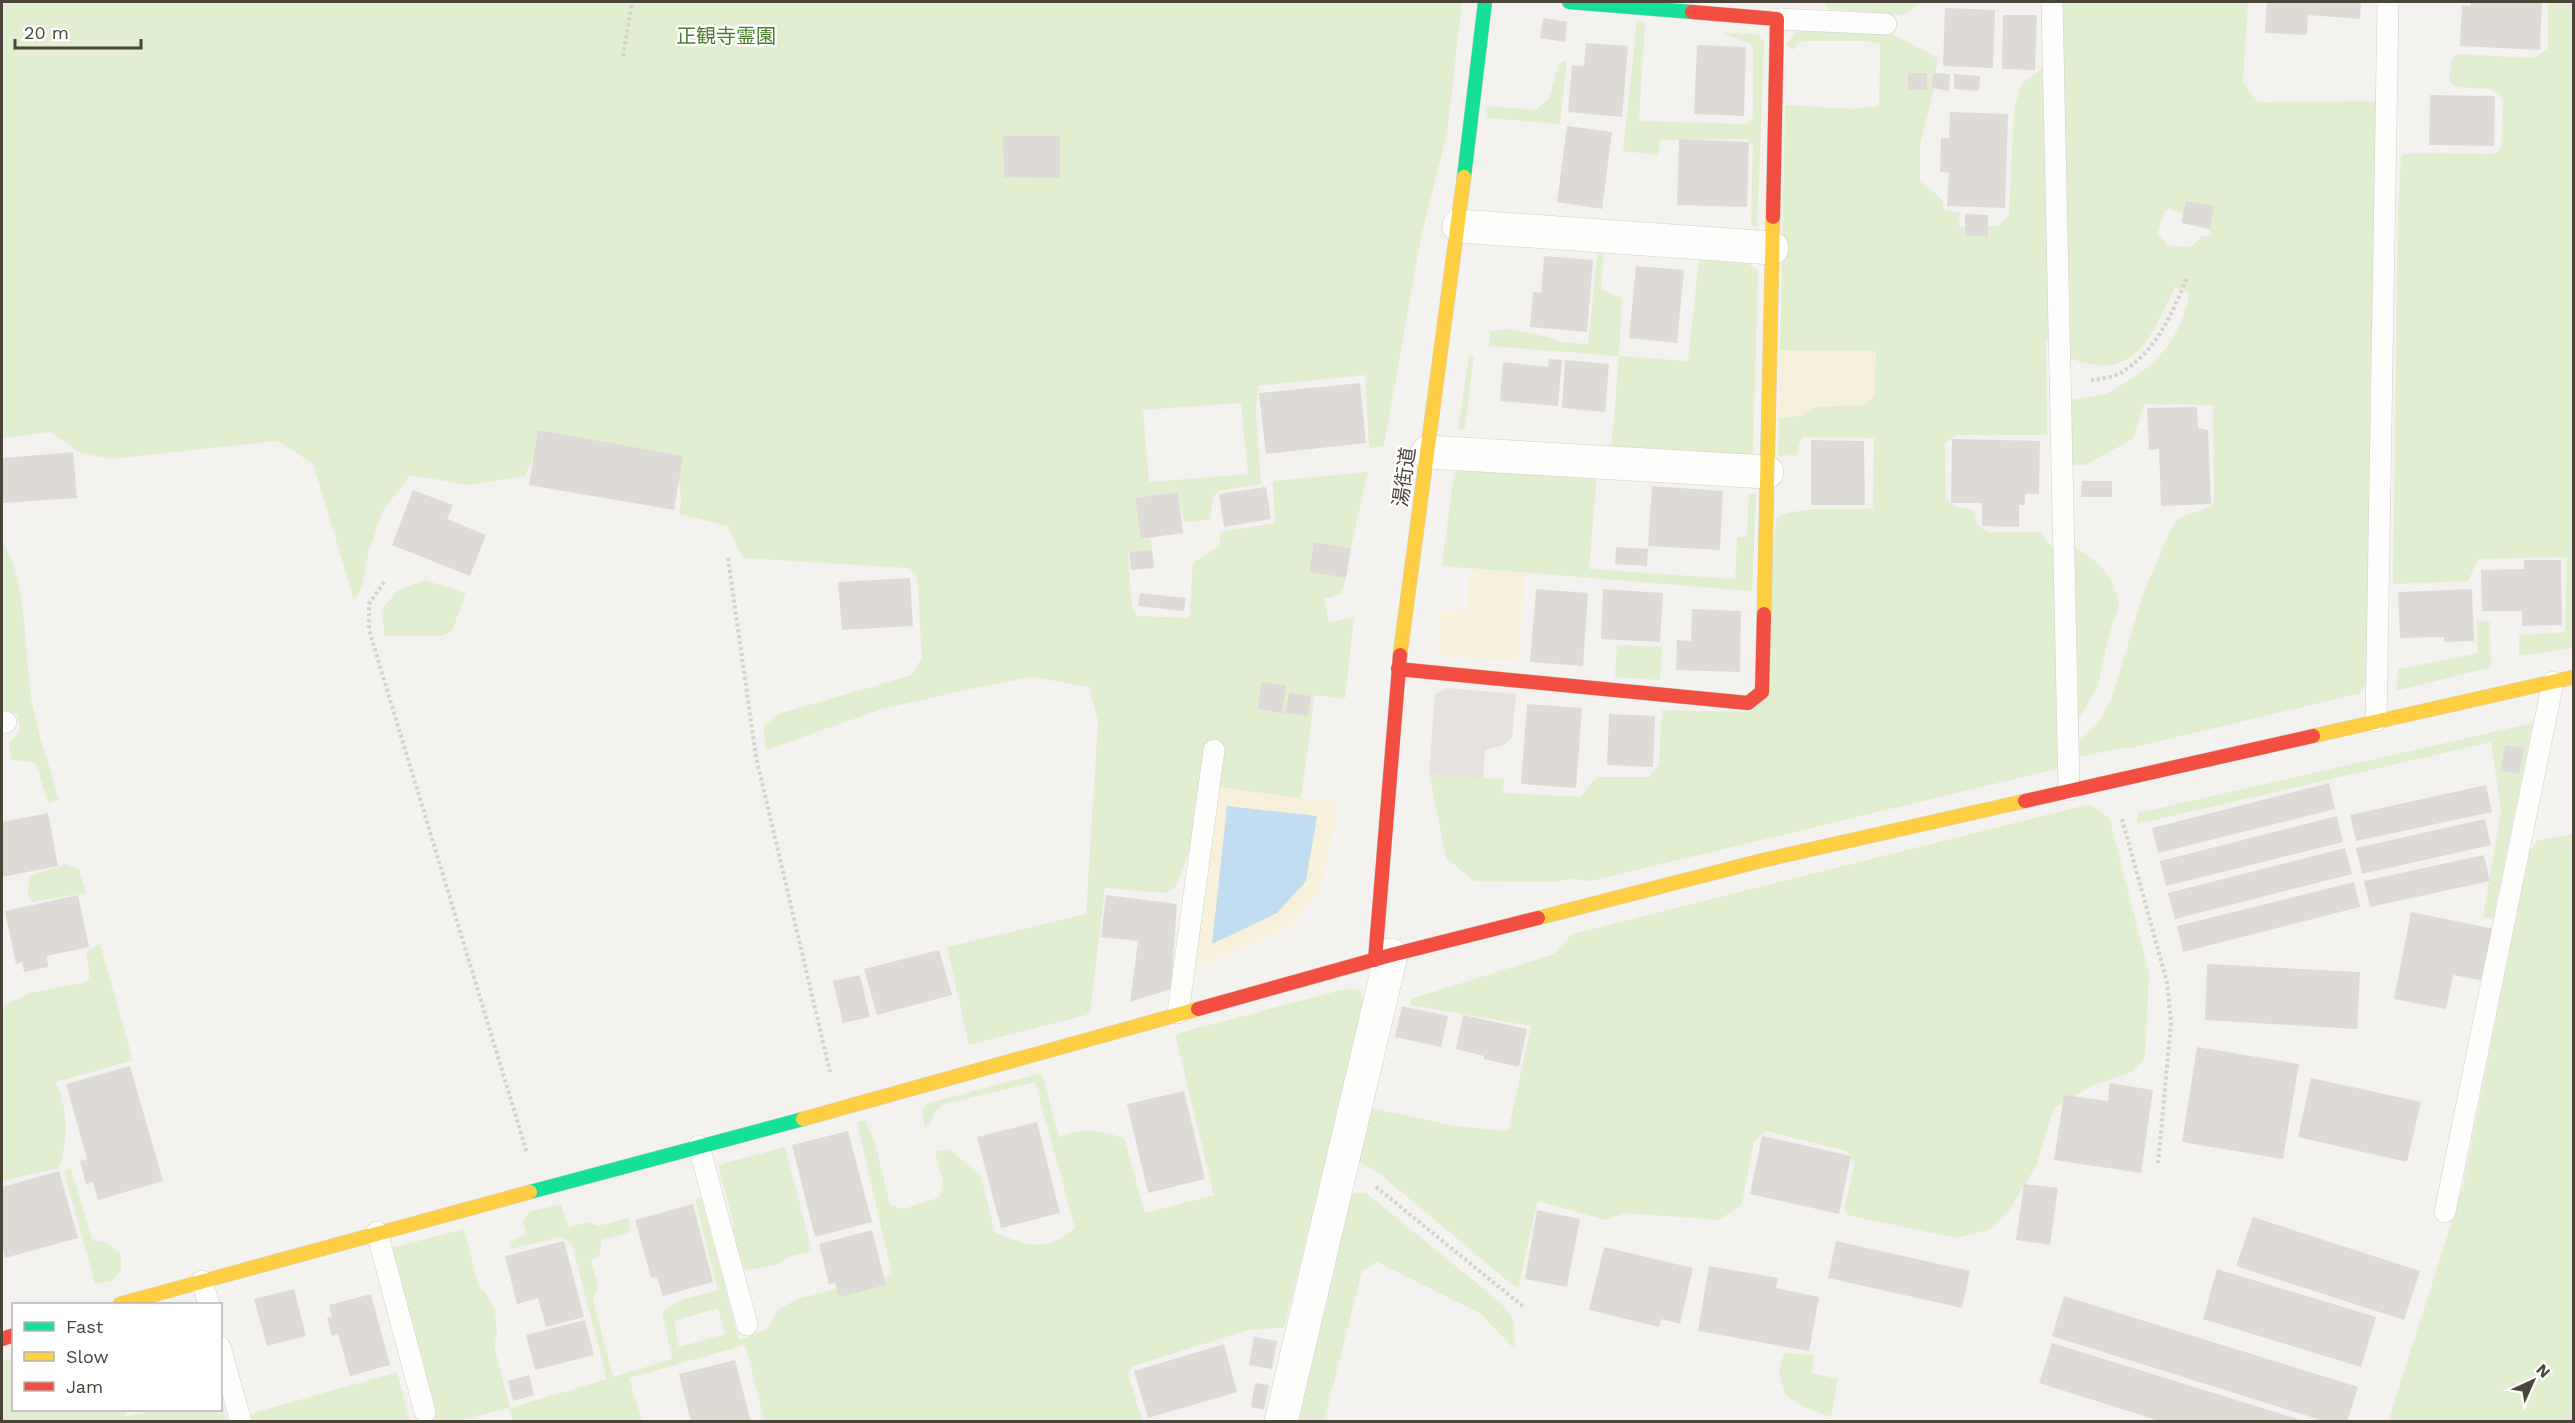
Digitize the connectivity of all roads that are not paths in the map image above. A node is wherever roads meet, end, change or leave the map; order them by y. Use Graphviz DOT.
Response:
graph roads {
  1 [pos="1485,2"];
  2 [pos="1569,2"];
  3 [pos="2052,2"];
  4 [pos="2388,2"];
  5 [pos="1777,19"];
  6 [pos="1886,24"];
  7 [pos="1459,226"];
  8 [pos="1772,248"];
  9 [pos="1428,452"];
  10 [pos="1767,472"];
  11 [pos="1398,669"];
  12 [pos="2563,680"];
  13 [pos="2376,721"];
  14 [pos="1214,750"];
  15 [pos="2069,790"];
  16 [pos="1383,957"];
  17 [pos="1178,1013"];
  18 [pos="699,1146"];
  19 [pos="2445,1212"];
  20 [pos="376,1232"];
  21 [pos="202,1281"];
  22 [pos="127,1303"];
  23 [pos="208,1303"];
  24 [pos="747,1325"];
  25 [pos="222,1354"];
  26 [pos="425,1412"];
  27 [pos="241,1422"];
  28 [pos="1281,1422"];
  1 -- 7 [label="street, 湯街道"];
  2 -- 5 [label="street"];
  3 -- 15 [label="lane"];
  4 -- 13 [label="lane"];
  5 -- 6 [label="lane"];
  5 -- 8 [label="street"];
  7 -- 8 [label="street"];
  7 -- 9 [label="street, 湯街道"];
  8 -- 10 [label="street"];
  9 -- 10 [label="street"];
  9 -- 11 [label="street, 湯街道"];
  10 -- 11 [label="street"];
  11 -- 16 [label="street, 湯街道"];
  12 -- 13 [label="street"];
  12 -- 19 [label="lane"];
  13 -- 15 [label="street"];
  14 -- 17 [label="lane"];
  15 -- 16 [label="street"];
  16 -- 17 [label="street"];
  16 -- 28 [label="street"];
  17 -- 18 [label="street"];
  18 -- 20 [label="street"];
  18 -- 24 [label="lane"];
  20 -- 21 [label="street"];
  20 -- 26 [label="lane"];
  21 -- 22 [label="street"];
  21 -- 23 [label="lane"];
  25 -- 27 [label="lane"];
}
